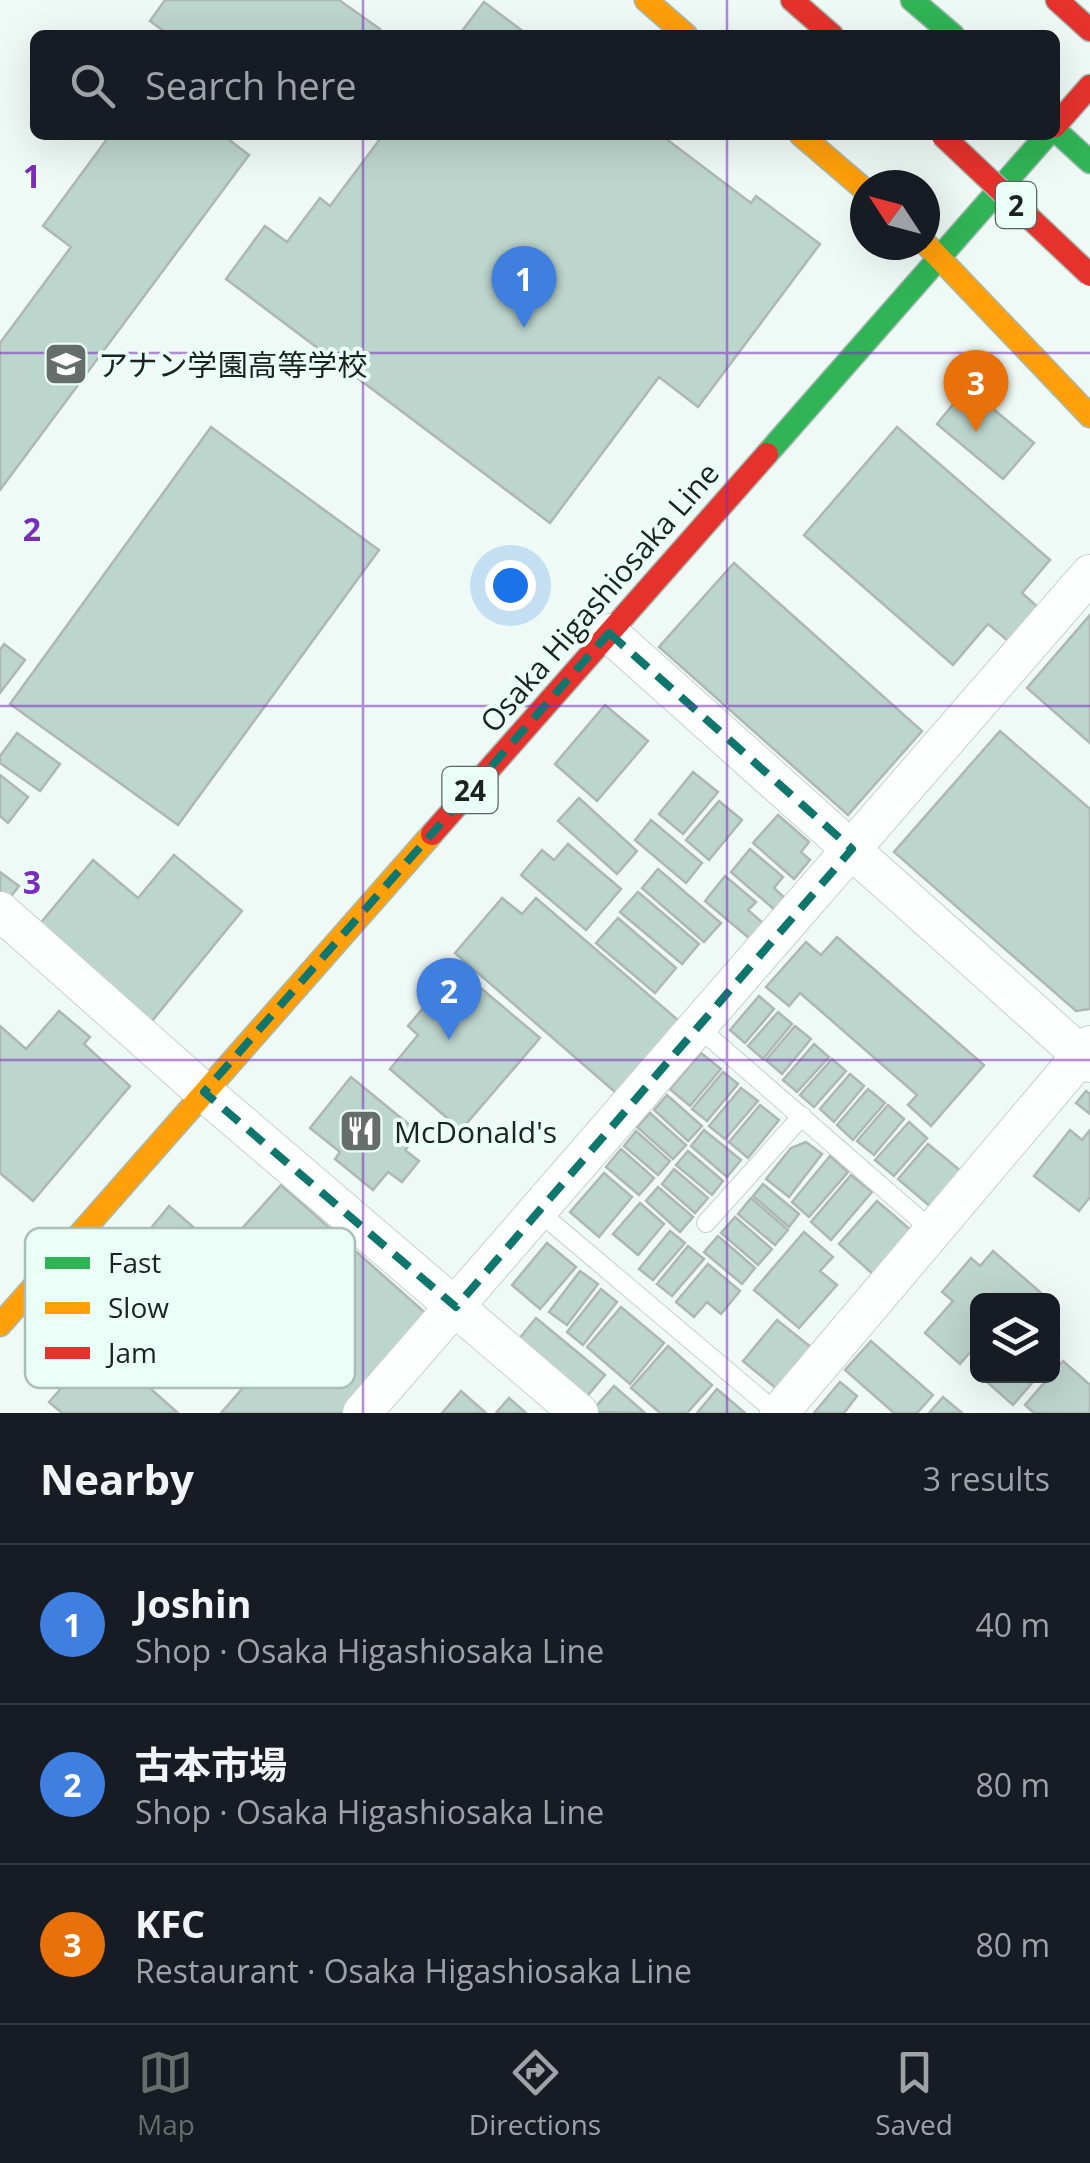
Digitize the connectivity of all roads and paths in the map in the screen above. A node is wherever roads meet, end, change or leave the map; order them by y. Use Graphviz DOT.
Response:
graph roads {
  1 [pos="646,0"];
  2 [pos="792,0"];
  3 [pos="912,0"];
  4 [pos="1058,0"];
  5 [pos="680,30"];
  6 [pos="826,30"];
  7 [pos="947,30"];
  8 [pos="1090,30"];
  9 [pos="1090,86"];
  10 [pos="1060,122"];
  11 [pos="1060,133"];
  12 [pos="807,140"];
  13 [pos="947,140"];
  14 [pos="1041,140"];
  15 [pos="1090,162"];
  16 [pos="850,177"];
  17 [pos="940,241"];
  18 [pos="940,257"];
  19 [pos="923,260"];
  20 [pos="1090,274"];
  21 [pos="1090,416"];
  22 [pos="1090,574"];
  23 [pos="608,632"];
  24 [pos="852,849"];
  25 [pos="0,911"];
  26 [pos="698,1026"];
  27 [pos="1087,1054"];
  28 [pos="204,1092"];
  29 [pos="802,1116"];
  30 [pos="538,1211"];
  31 [pos="706,1223"];
  32 [pos="85,1228"];
  33 [pos="933,1231"];
  34 [pos="25,1296"];
  35 [pos="456,1308"];
  36 [pos="0,1325"];
  37 [pos="362,1413"];
  38 [pos="579,1413"];
  39 [pos="778,1413"];
  1 -- 5 [label="main road"];
  2 -- 6 [label="main road"];
  3 -- 7 [label="main road"];
  4 -- 8 [label="main road"];
  9 -- 10 [label="main road"];
  11 -- 15 [label="main road"];
  12 -- 16 [label="main road"];
  13 -- 20 [label="main road, 2, bridge"];
  14 -- 17 [label="main road, Osaka Higashiosaka Line / 24"];
  18 -- 21 [label="main road"];
  19 -- 23 [label="main road, Osaka Higashiosaka Line / 24"];
  22 -- 24 [label="street"];
  23 -- 24 [label="street"];
  23 -- 28 [label="main road, Osaka Higashiosaka Line / 24"];
  24 -- 26 [label="street"];
  24 -- 27 [label="street"];
  25 -- 28 [label="street"];
  26 -- 29 [label="lane"];
  26 -- 30 [label="street"];
  27 -- 33 [label="street"];
  28 -- 32 [label="main road, Osaka Higashiosaka Line / 24"];
  28 -- 35 [label="street"];
  29 -- 31 [label="lane"];
  29 -- 33 [label="lane"];
  30 -- 35 [label="street"];
  30 -- 39 [label="lane"];
  33 -- 39 [label="street"];
  34 -- 36 [label="main road, Osaka Higashiosaka Line / 24"];
  35 -- 37 [label="street"];
  35 -- 38 [label="street"];
}
